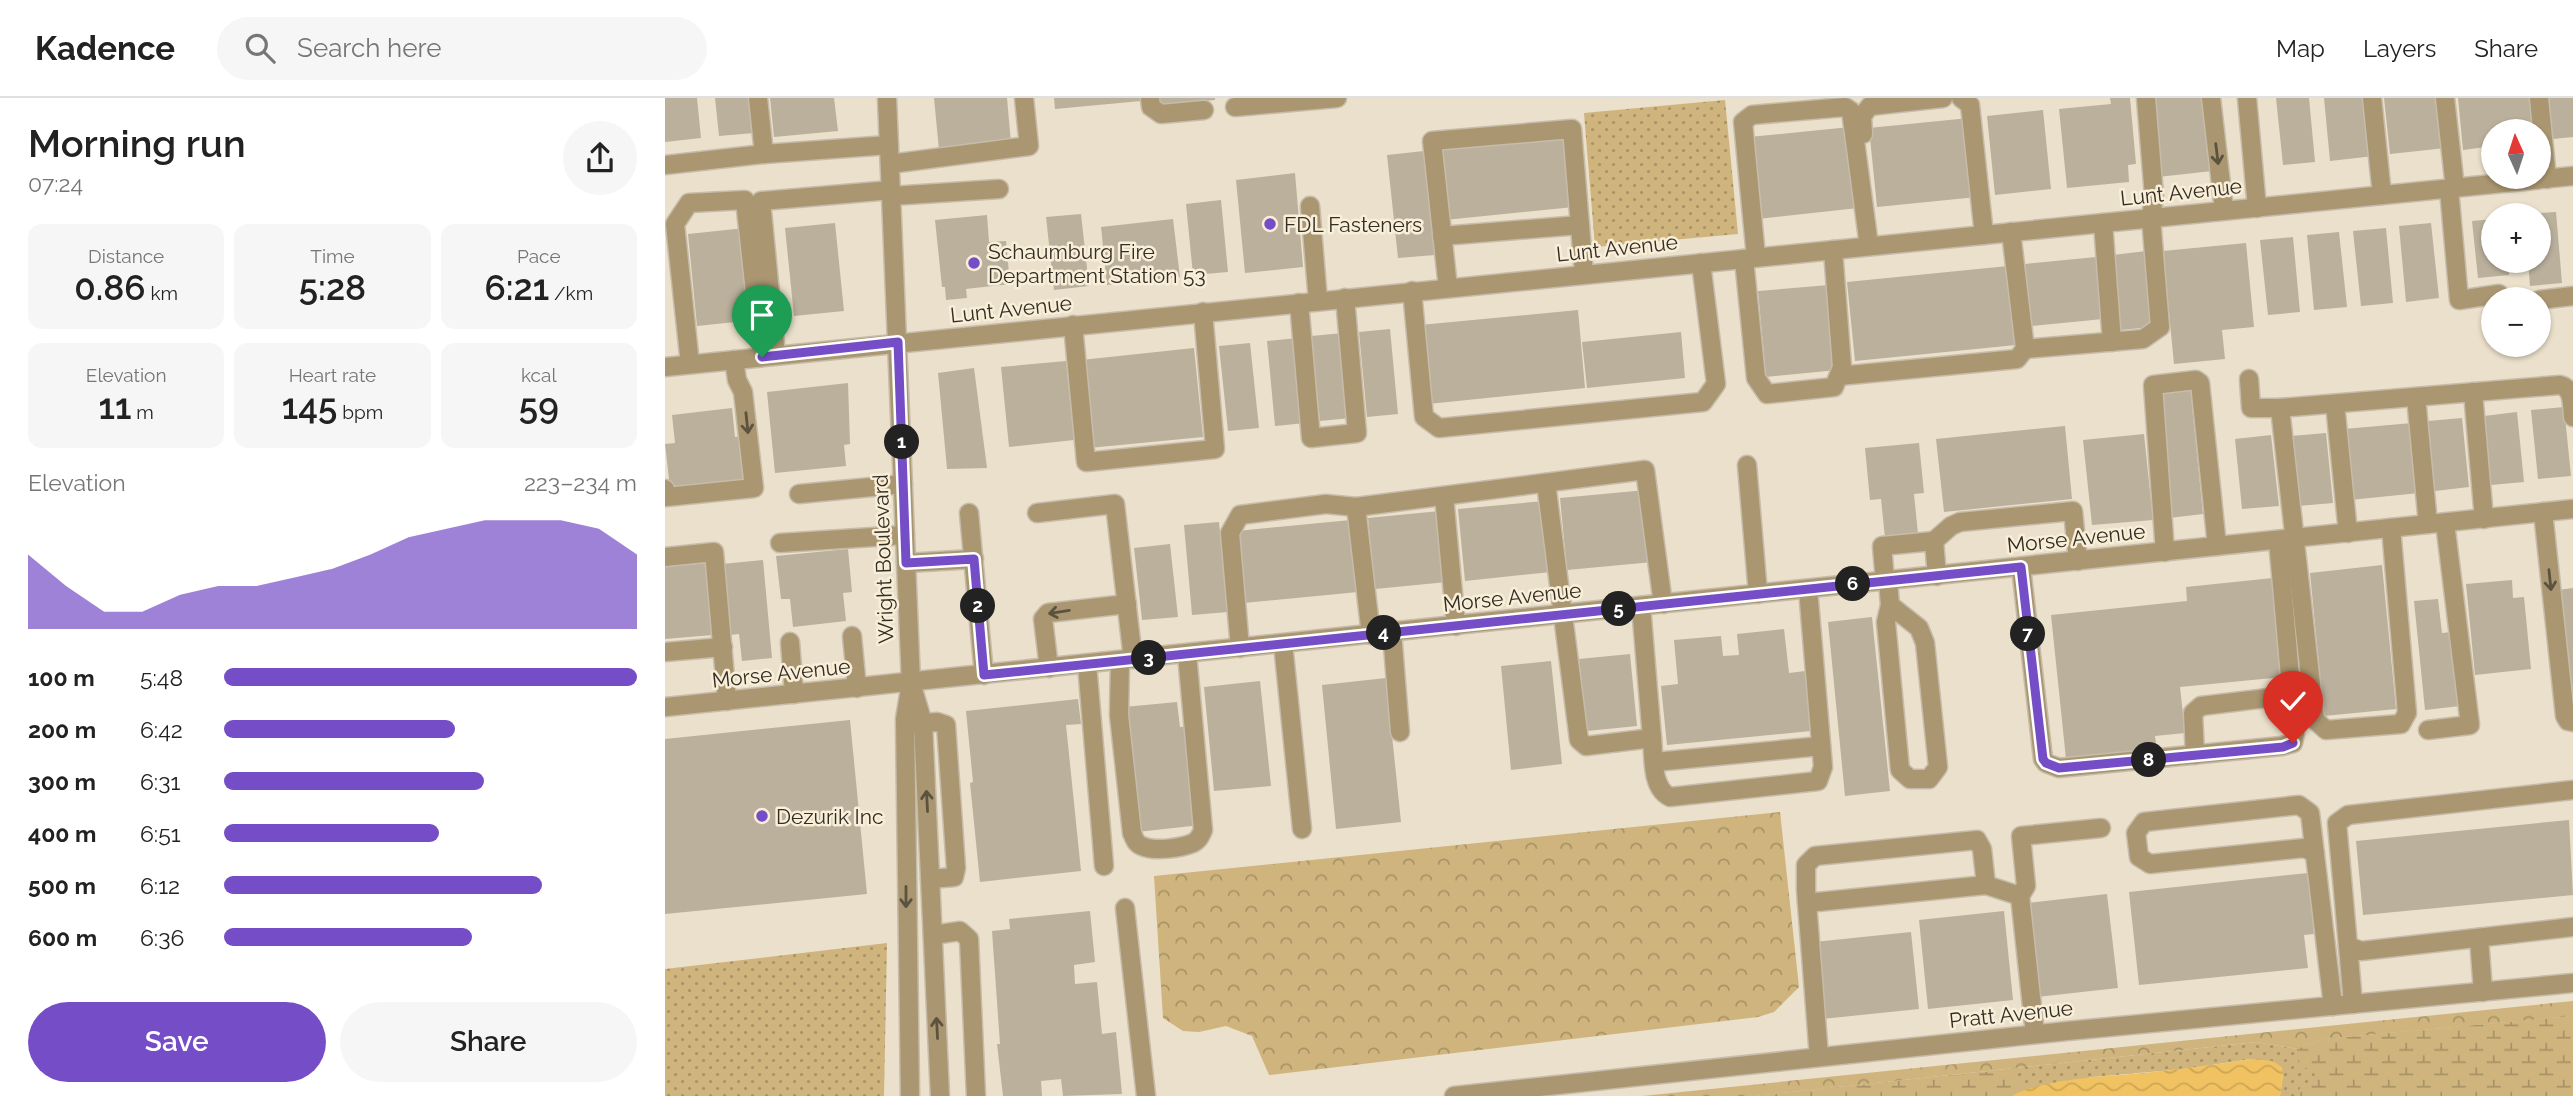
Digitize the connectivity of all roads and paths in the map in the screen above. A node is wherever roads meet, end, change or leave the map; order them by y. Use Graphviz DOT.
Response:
graph roads {
  1 [pos="758,98"];
  2 [pos="887,98"];
  3 [pos="1024,98"];
  4 [pos="1150,98"];
  5 [pos="1329,98"];
  6 [pos="1943,98"];
  7 [pos="1961,98"];
  8 [pos="2146,98"];
  9 [pos="2211,98"];
  10 [pos="2248,98"];
  11 [pos="2372,98"];
  12 [pos="2445,98"];
  13 [pos="2453,98"];
  14 [pos="2539,98"];
  15 [pos="1235,107"];
  16 [pos="1204,110"];
  17 [pos="2541,119"];
  18 [pos="889,145"];
  19 [pos="764,154"];
  20 [pos="890,163"];
  21 [pos="665,165"];
  22 [pos="2573,176"];
  23 [pos="2551,179"];
  24 [pos="2481,186"];
  25 [pos="2456,188"];
  26 [pos="999,189"];
  27 [pos="891,193"];
  28 [pos="2382,195"];
  29 [pos="1310,206"];
  30 [pos="2257,208"];
  31 [pos="2224,210"];
  32 [pos="2151,218"];
  33 [pos="2103,223"];
  34 [pos="1580,225"];
  35 [pos="2011,232"];
  36 [pos="1984,235"];
  37 [pos="1442,236"];
  38 [pos="1872,246"];
  39 [pos="1833,250"];
  40 [pos="1750,258"];
  41 [pos="1701,263"];
  42 [pos="1584,274"];
  43 [pos="1448,288"];
  44 [pos="1412,292"];
  45 [pos="2573,296"];
  46 [pos="2481,297"];
  47 [pos="1345,298"];
  48 [pos="2551,299"];
  49 [pos="1318,301"];
  50 [pos="1299,303"];
  51 [pos="1203,312"];
  52 [pos="1073,325"];
  53 [pos="898,342"];
  54 [pos="2112,342"];
  55 [pos="2025,349"];
  56 [pos="769,356"];
  57 [pos="734,359"];
  58 [pos="689,364"];
  59 [pos="665,367"];
  60 [pos="1839,376"];
  61 [pos="2249,379"];
  62 [pos="2473,392"];
  63 [pos="2416,397"];
  64 [pos="2335,404"];
  65 [pos="2280,408"];
  66 [pos="2573,416"];
  67 [pos="1747,466"];
  68 [pos="1546,483"];
  69 [pos="903,484"];
  70 [pos="665,489"];
  71 [pos="799,494"];
  72 [pos="1444,496"];
  73 [pos="1356,507"];
  74 [pos="2573,509"];
  75 [pos="2543,512"];
  76 [pos="969,513"];
  77 [pos="1037,513"];
  78 [pos="2484,519"];
  79 [pos="2437,524"];
  80 [pos="2391,528"];
  81 [pos="2348,533"];
  82 [pos="905,534"];
  83 [pos="2286,539"];
  84 [pos="1934,541"];
  85 [pos="780,543"];
  86 [pos="2217,546"];
  87 [pos="2165,552"];
  88 [pos="665,557"];
  89 [pos="974,559"];
  90 [pos="2078,561"];
  91 [pos="906,563"];
  92 [pos="2021,567"];
  93 [pos="1937,576"];
  94 [pos="1886,581"];
  95 [pos="1808,589"];
  96 [pos="1758,594"];
  97 [pos="1127,604"];
  98 [pos="1663,604"];
  99 [pos="1890,605"];
  100 [pos="1641,606"];
  101 [pos="1563,615"];
  102 [pos="1456,626"];
  103 [pos="1392,633"];
  104 [pos="1371,635"];
  105 [pos="852,636"];
  106 [pos="790,642"];
  107 [pos="1283,644"];
  108 [pos="723,647"];
  109 [pos="1240,648"];
  110 [pos="665,652"];
  111 [pos="1187,654"];
  112 [pos="1127,660"];
  113 [pos="1087,664"];
  114 [pos="1049,668"];
  115 [pos="984,675"];
  116 [pos="911,683"];
  117 [pos="857,688"];
  118 [pos="794,694"];
  119 [pos="2292,695"];
  120 [pos="727,701"];
  121 [pos="665,707"];
  122 [pos="2573,722"];
  123 [pos="914,724"];
  124 [pos="2428,730"];
  125 [pos="1400,732"];
  126 [pos="1652,738"];
  127 [pos="1821,746"];
  128 [pos="2195,755"];
  129 [pos="1655,762"];
  130 [pos="2573,790"];
  131 [pos="2101,828"];
  132 [pos="1302,829"];
  133 [pos="2315,853"];
  134 [pos="1104,866"];
  135 [pos="930,879"];
  136 [pos="1986,885"];
  137 [pos="2020,896"];
  138 [pos="1807,903"];
  139 [pos="1125,908"];
  140 [pos="2573,928"];
  141 [pos="933,935"];
  142 [pos="2479,938"];
  143 [pos="2348,946"];
  144 [pos="2573,984"];
  145 [pos="2483,992"];
  146 [pos="2353,1004"];
  147 [pos="2333,1006"];
  148 [pos="2035,1034"];
  149 [pos="1819,1057"];
  150 [pos="910,1096"];
  151 [pos="940,1096"];
  152 [pos="976,1096"];
  153 [pos="1146,1096"];
  154 [pos="1454,1096"];
  1 -- 19 [label="street"];
  2 -- 18 [label="street, Wright Boulevard"];
  3 -- 20 [label="street"];
  4 -- 16 [label="street"];
  5 -- 15 [label="street"];
  6 -- 38 [label="street"];
  7 -- 36 [label="street"];
  8 -- 32 [label="street"];
  9 -- 31 [label="street, one-way"];
  10 -- 30 [label="street"];
  11 -- 28 [label="street"];
  12 -- 25 [label="street"];
  13 -- 25 [label="street"];
  14 -- 17 [label="street"];
  18 -- 19 [label="street"];
  18 -- 20 [label="street, Wright Boulevard"];
  19 -- 21 [label="street"];
  20 -- 27 [label="street, Wright Boulevard"];
  22 -- 23 [label="street, Lunt Avenue"];
  24 -- 25 [label="street, Lunt Avenue"];
  25 -- 28 [label="street, Lunt Avenue"];
  25 -- 46 [label="street"];
  26 -- 27 [label="street"];
  27 -- 53 [label="street, Wright Boulevard"];
  27 -- 56 [label="street"];
  28 -- 30 [label="street, Lunt Avenue"];
  29 -- 49 [label="street"];
  30 -- 31 [label="street, Lunt Avenue"];
  31 -- 32 [label="street, Lunt Avenue"];
  32 -- 33 [label="street, Lunt Avenue"];
  32 -- 54 [label="street"];
  33 -- 35 [label="street, Lunt Avenue"];
  33 -- 54 [label="street"];
  34 -- 37 [label="street"];
  34 -- 37 [label="street"];
  34 -- 42 [label="street"];
  35 -- 36 [label="street, Lunt Avenue"];
  35 -- 55 [label="street"];
  36 -- 38 [label="street, Lunt Avenue"];
  37 -- 43 [label="street"];
  38 -- 39 [label="street, Lunt Avenue"];
  38 -- 40 [label="street"];
  39 -- 40 [label="street, Lunt Avenue"];
  39 -- 60 [label="street"];
  40 -- 41 [label="street, Lunt Avenue"];
  40 -- 60 [label="street"];
  41 -- 42 [label="street, Lunt Avenue"];
  41 -- 44 [label="street"];
  42 -- 43 [label="street, Lunt Avenue"];
  43 -- 44 [label="street, Lunt Avenue"];
  44 -- 47 [label="street, Lunt Avenue"];
  45 -- 48 [label="street"];
  47 -- 49 [label="street, Lunt Avenue"];
  47 -- 50 [label="street"];
  49 -- 50 [label="street, Lunt Avenue"];
  50 -- 51 [label="street, Lunt Avenue"];
  51 -- 52 [label="street, Lunt Avenue"];
  51 -- 52 [label="street"];
  52 -- 53 [label="street, Lunt Avenue"];
  53 -- 56 [label="street, Lunt Avenue"];
  53 -- 69 [label="street, Wright Boulevard"];
  54 -- 55 [label="street"];
  55 -- 60 [label="street"];
  56 -- 57 [label="street, Lunt Avenue"];
  56 -- 58 [label="street"];
  57 -- 58 [label="street, Lunt Avenue"];
  57 -- 70 [label="street, one-way"];
  58 -- 59 [label="street, Lunt Avenue"];
  61 -- 65 [label="street"];
  62 -- 63 [label="street"];
  62 -- 66 [label="street"];
  62 -- 78 [label="street"];
  63 -- 64 [label="street"];
  63 -- 79 [label="street"];
  64 -- 65 [label="street"];
  64 -- 81 [label="street"];
  65 -- 83 [label="street"];
  67 -- 96 [label="street"];
  68 -- 72 [label="street"];
  68 -- 98 [label="street"];
  68 -- 101 [label="street"];
  69 -- 71 [label="street"];
  69 -- 82 [label="street, Wright Boulevard"];
  72 -- 73 [label="street"];
  72 -- 102 [label="street"];
  73 -- 104 [label="street"];
  73 -- 109 [label="street"];
  74 -- 75 [label="street, Morse Avenue"];
  75 -- 78 [label="street, Morse Avenue"];
  75 -- 122 [label="street, one-way"];
  76 -- 89 [label="street"];
  77 -- 97 [label="street"];
  78 -- 79 [label="street, Morse Avenue"];
  79 -- 80 [label="street, Morse Avenue"];
  79 -- 124 [label="street"];
  80 -- 81 [label="street, Morse Avenue"];
  80 -- 83 [label="street"];
  81 -- 83 [label="street, Morse Avenue"];
  82 -- 85 [label="street"];
  82 -- 91 [label="street, Wright Boulevard"];
  83 -- 86 [label="street, Morse Avenue"];
  83 -- 119 [label="street"];
  84 -- 90 [label="street"];
  84 -- 93 [label="street"];
  84 -- 94 [label="street"];
  86 -- 87 [label="street, Morse Avenue"];
  86 -- 87 [label="street"];
  87 -- 90 [label="street, Morse Avenue"];
  88 -- 108 [label="street"];
  89 -- 91 [label="street"];
  89 -- 115 [label="street"];
  90 -- 92 [label="street, Morse Avenue"];
  91 -- 116 [label="street, Wright Boulevard"];
  92 -- 93 [label="street, Morse Avenue"];
  92 -- 128 [label="street"];
  93 -- 94 [label="street, Morse Avenue"];
  94 -- 95 [label="street, Morse Avenue"];
  94 -- 99 [label="street"];
  95 -- 96 [label="street, Morse Avenue"];
  95 -- 127 [label="street"];
  96 -- 98 [label="street, Morse Avenue"];
  97 -- 112 [label="street"];
  97 -- 114 [label="street, one-way"];
  98 -- 100 [label="street, Morse Avenue"];
  99 -- 99 [label="street"];
  100 -- 101 [label="street, Morse Avenue"];
  100 -- 126 [label="street"];
  101 -- 102 [label="street, Morse Avenue"];
  101 -- 126 [label="street"];
  102 -- 103 [label="street, Morse Avenue"];
  103 -- 104 [label="street, Morse Avenue"];
  103 -- 125 [label="street"];
  104 -- 107 [label="street, Morse Avenue"];
  105 -- 117 [label="street"];
  106 -- 118 [label="street"];
  107 -- 109 [label="street, Morse Avenue"];
  107 -- 132 [label="street"];
  108 -- 110 [label="street"];
  108 -- 120 [label="street"];
  109 -- 111 [label="street, Morse Avenue"];
  111 -- 112 [label="street, Morse Avenue"];
  111 -- 112 [label="street"];
  112 -- 113 [label="street, Morse Avenue"];
  113 -- 114 [label="street, Morse Avenue"];
  113 -- 134 [label="street"];
  114 -- 115 [label="street, Morse Avenue"];
  115 -- 116 [label="street, Morse Avenue"];
  116 -- 117 [label="street, Morse Avenue"];
  116 -- 123 [label="street, Wright Boulevard"];
  117 -- 118 [label="street, Morse Avenue"];
  118 -- 120 [label="street, Morse Avenue"];
  119 -- 128 [label="street"];
  119 -- 128 [label="street"];
  120 -- 121 [label="street, Morse Avenue"];
  135 -- 123 [label="street, Wright Boulevard, one-way"];
  123 -- 135 [label="street"];
  123 -- 150 [label="street, Wright Boulevard, one-way"];
  126 -- 129 [label="street"];
  127 -- 129 [label="street"];
  127 -- 129 [label="street"];
  130 -- 143 [label="street"];
  131 -- 137 [label="street"];
  133 -- 133 [label="street"];
  133 -- 147 [label="street"];
  135 -- 141 [label="street, Wright Boulevard"];
  136 -- 137 [label="street"];
  136 -- 138 [label="street"];
  136 -- 138 [label="street"];
  137 -- 148 [label="street"];
  138 -- 149 [label="street"];
  139 -- 153 [label="street"];
  140 -- 142 [label="street"];
  151 -- 141 [label="street, Wright Boulevard, one-way"];
  141 -- 152 [label="street"];
  142 -- 143 [label="street"];
  142 -- 145 [label="street"];
  143 -- 146 [label="street"];
  144 -- 145 [label="street, Pratt Avenue"];
  145 -- 146 [label="street, Pratt Avenue"];
  146 -- 147 [label="street, Pratt Avenue"];
  147 -- 148 [label="street, Pratt Avenue"];
  148 -- 149 [label="street, Pratt Avenue"];
  149 -- 154 [label="street, Pratt Avenue"];
}
